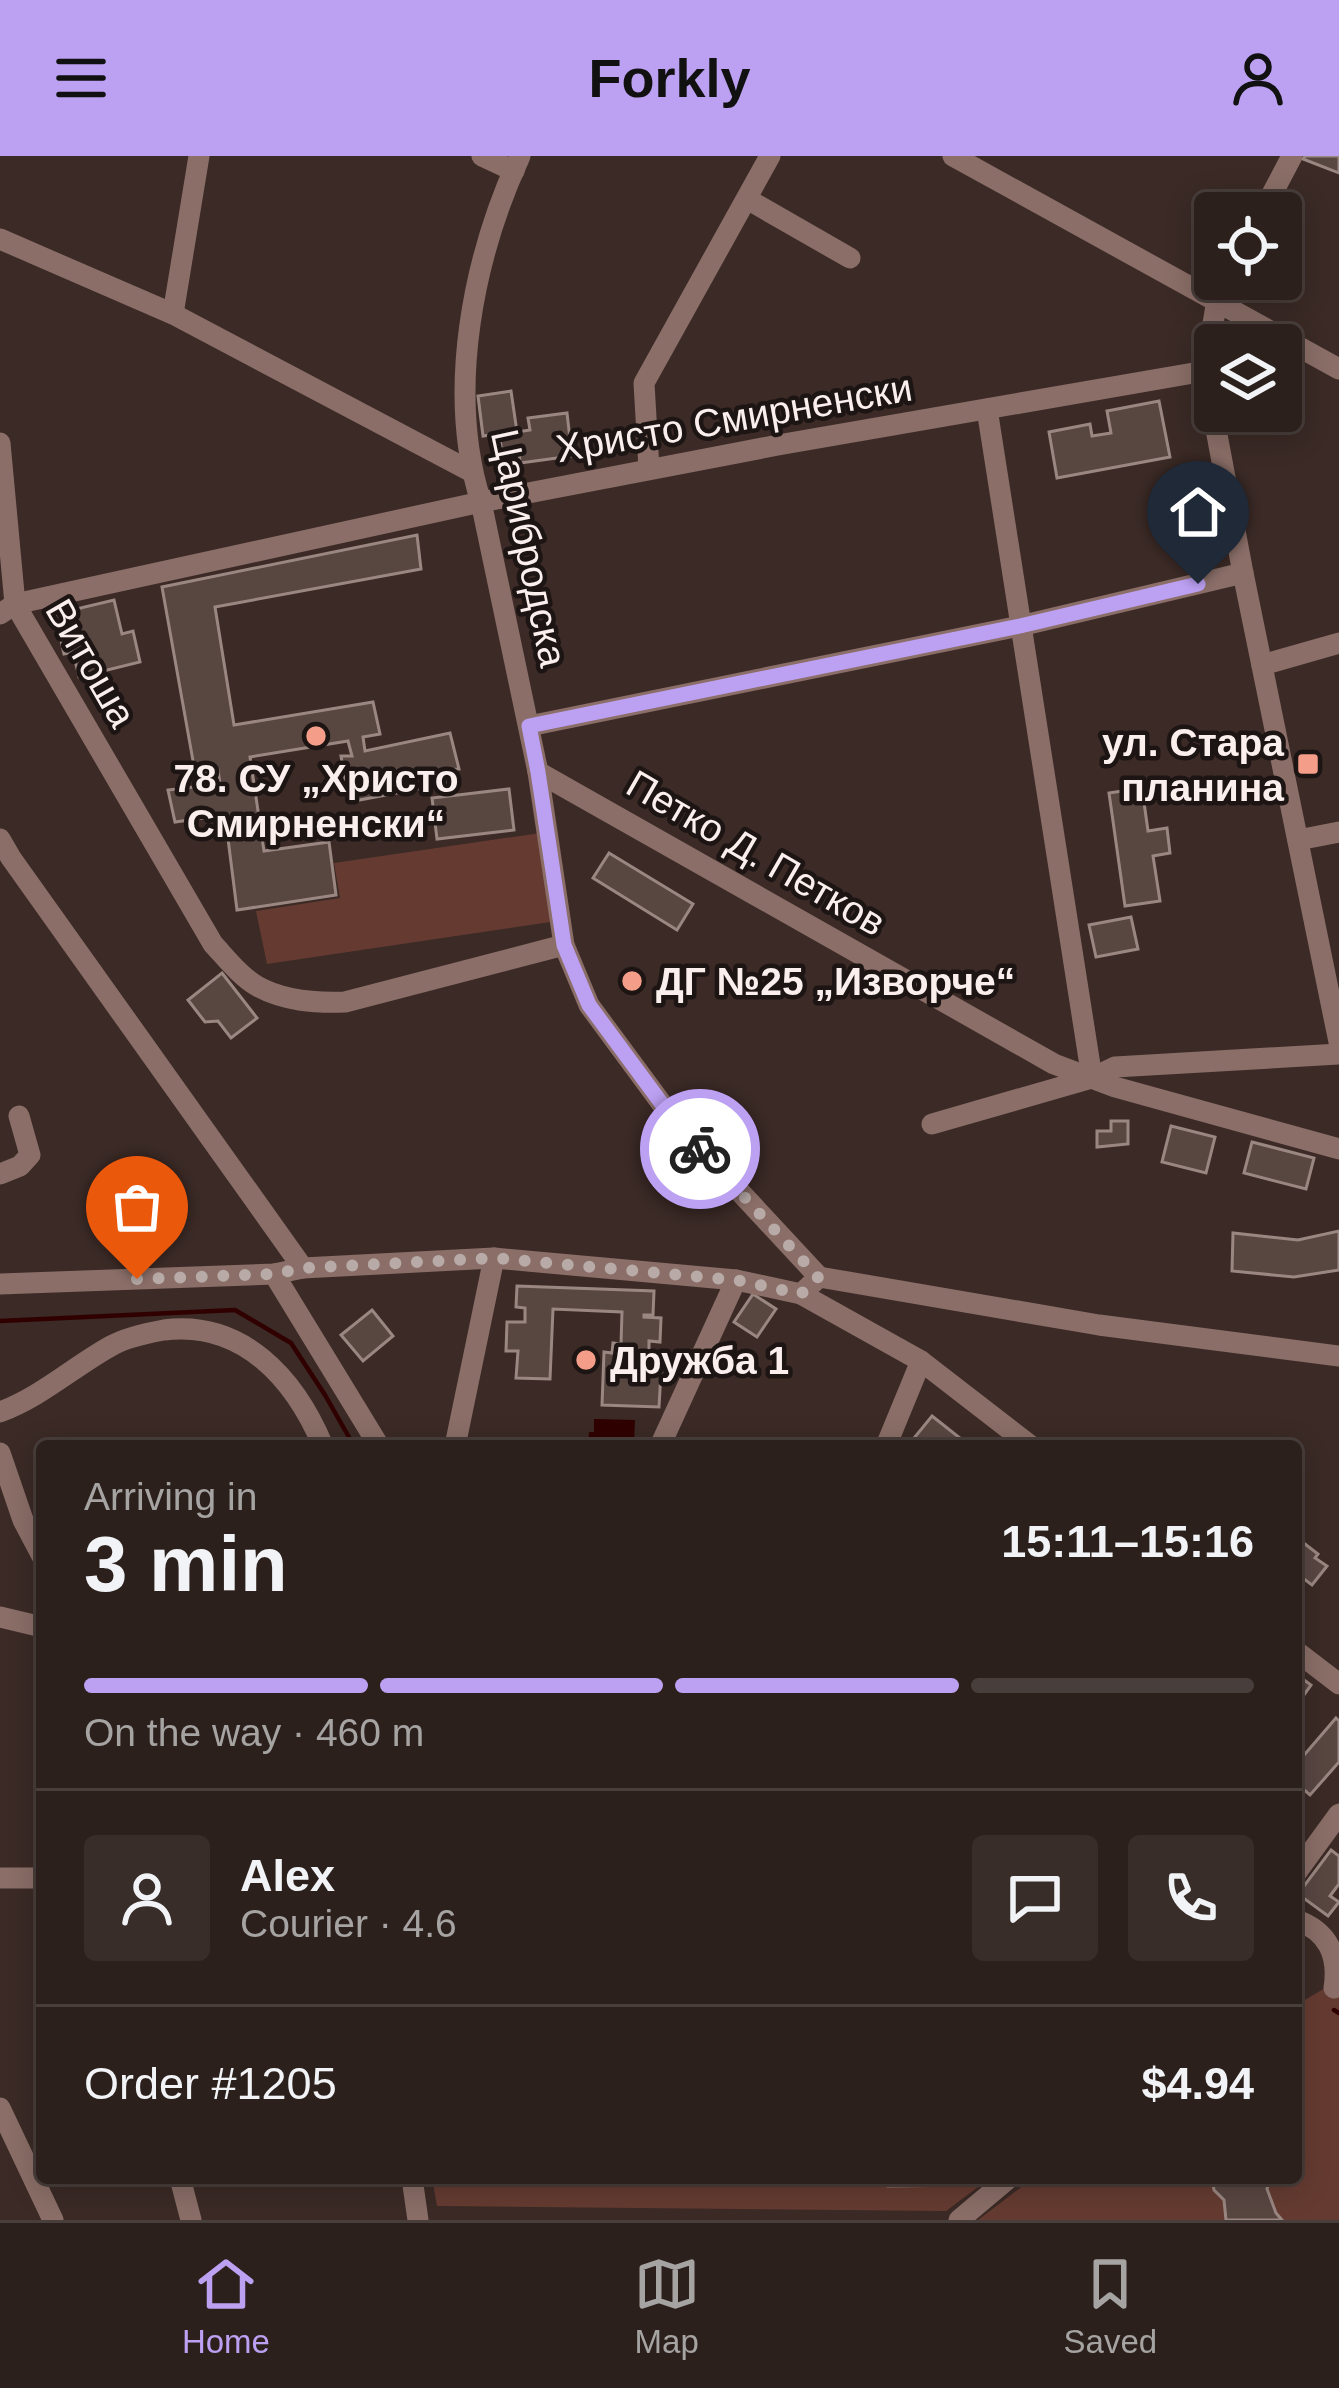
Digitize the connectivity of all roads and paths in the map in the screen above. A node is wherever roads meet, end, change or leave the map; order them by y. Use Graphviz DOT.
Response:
graph roads {
  1 [pos="200,156"];
  2 [pos="482,156"];
  3 [pos="770,156"];
  4 [pos="953,156"];
  5 [pos="1292,156"];
  6 [pos="517,163"];
  7 [pos="1273,192"];
  8 [pos="747,199"];
  9 [pos="0,239"];
  10 [pos="850,258"];
  11 [pos="1194,275"];
  12 [pos="1238,300"];
  13 [pos="172,314"];
  14 [pos="1339,369"];
  15 [pos="1194,373"];
  16 [pos="987,409"];
  17 [pos="1216,432"];
  18 [pos="0,443"];
  19 [pos="649,470"];
  20 [pos="472,472"];
  21 [pos="481,502"];
  22 [pos="1243,573"];
  23 [pos="8,609"];
  24 [pos="1020,626"];
  25 [pos="1339,643"];
  26 [pos="1262,664"];
  27 [pos="529,726"];
  28 [pos="538,772"];
  29 [pos="1339,832"];
  30 [pos="0,839"];
  31 [pos="1298,840"];
  32 [pos="564,945"];
  33 [pos="1339,1042"];
  34 [pos="1339,1054"];
  35 [pos="1091,1078"];
  36 [pos="19,1116"];
  37 [pos="932,1124"];
  38 [pos="1339,1149"];
  39 [pos="0,1174"];
  40 [pos="494,1258"];
  41 [pos="303,1268"];
  42 [pos="274,1274"];
  43 [pos="818,1277"];
  44 [pos="736,1280"];
  45 [pos="0,1284"];
  46 [pos="801,1294"];
  47 [pos="1339,1356"];
  48 [pos="921,1361"];
  49 [pos="0,1412"];
  50 [pos="321,1440"];
  51 [pos="375,1440"];
  52 [pos="456,1440"];
  53 [pos="663,1440"];
  54 [pos="888,1440"];
  55 [pos="1023,1440"];
  56 [pos="0,1453"];
  57 [pos="36,1545"];
  58 [pos="0,1617"];
  59 [pos="36,1626"];
  60 [pos="1302,1656"];
  61 [pos="1339,1684"];
  62 [pos="1339,1814"];
  63 [pos="1302,1865"];
  64 [pos="0,1878"];
  65 [pos="36,1878"];
  66 [pos="1302,1923"];
  67 [pos="1334,1988"];
  68 [pos="0,2108"];
  69 [pos="182,2184"];
  70 [pos="413,2184"];
  71 [pos="1003,2184"];
  72 [pos="53,2220"];
  73 [pos="191,2220"];
  74 [pos="418,2220"];
  75 [pos="958,2220"];
  1 -- 13 [label="street"];
  2 -- 6 [label="street"];
  3 -- 8 [label="street"];
  4 -- 11 [label="street"];
  5 -- 7 [label="street"];
  6 -- 20 [label="street, Царибродска"];
  8 -- 10 [label="street"];
  8 -- 19 [label="street"];
  9 -- 13 [label="street"];
  12 -- 14 [label="street"];
  13 -- 20 [label="street"];
  15 -- 16 [label="street, Христо Смирненски"];
  16 -- 19 [label="street, Христо Смирненски"];
  16 -- 24 [label="street"];
  17 -- 22 [label="street"];
  18 -- 23 [label="street, Витоша"];
  19 -- 21 [label="street, Христо Смирненски"];
  20 -- 21 [label="street, Царибродска"];
  21 -- 23 [label="street, Христо Смирненски"];
  21 -- 27 [label="street, Царибродска"];
  22 -- 24 [label="street"];
  22 -- 26 [label="street"];
  23 -- 32 [label="street, Витоша"];
  24 -- 27 [label="street"];
  24 -- 35 [label="street"];
  25 -- 26 [label="street"];
  26 -- 31 [label="street"];
  27 -- 28 [label="street, Царибродска"];
  28 -- 32 [label="street, Царибродска"];
  28 -- 35 [label="street, Петко Д. Петков"];
  29 -- 31 [label="street"];
  30 -- 41 [label="street"];
  31 -- 33 [label="street"];
  32 -- 43 [label="street, Царибродска"];
  34 -- 35 [label="street"];
  35 -- 37 [label="street"];
  35 -- 38 [label="street, Петко Д. Петков"];
  36 -- 39 [label="street"];
  40 -- 41 [label="street"];
  40 -- 44 [label="street"];
  40 -- 52 [label="street"];
  41 -- 42 [label="street"];
  42 -- 45 [label="street"];
  42 -- 51 [label="street"];
  43 -- 46 [label="street"];
  43 -- 47 [label="street"];
  44 -- 46 [label="street"];
  44 -- 53 [label="street"];
  46 -- 48 [label="street"];
  48 -- 54 [label="street"];
  48 -- 55 [label="street"];
  49 -- 50 [label="street"];
  56 -- 57 [label="street"];
  58 -- 59 [label="street"];
  60 -- 61 [label="street"];
  62 -- 63 [label="street"];
  64 -- 65 [label="street"];
  66 -- 67 [label="street"];
  68 -- 72 [label="street"];
  69 -- 73 [label="street"];
  70 -- 74 [label="street"];
  71 -- 75 [label="street"];
}
